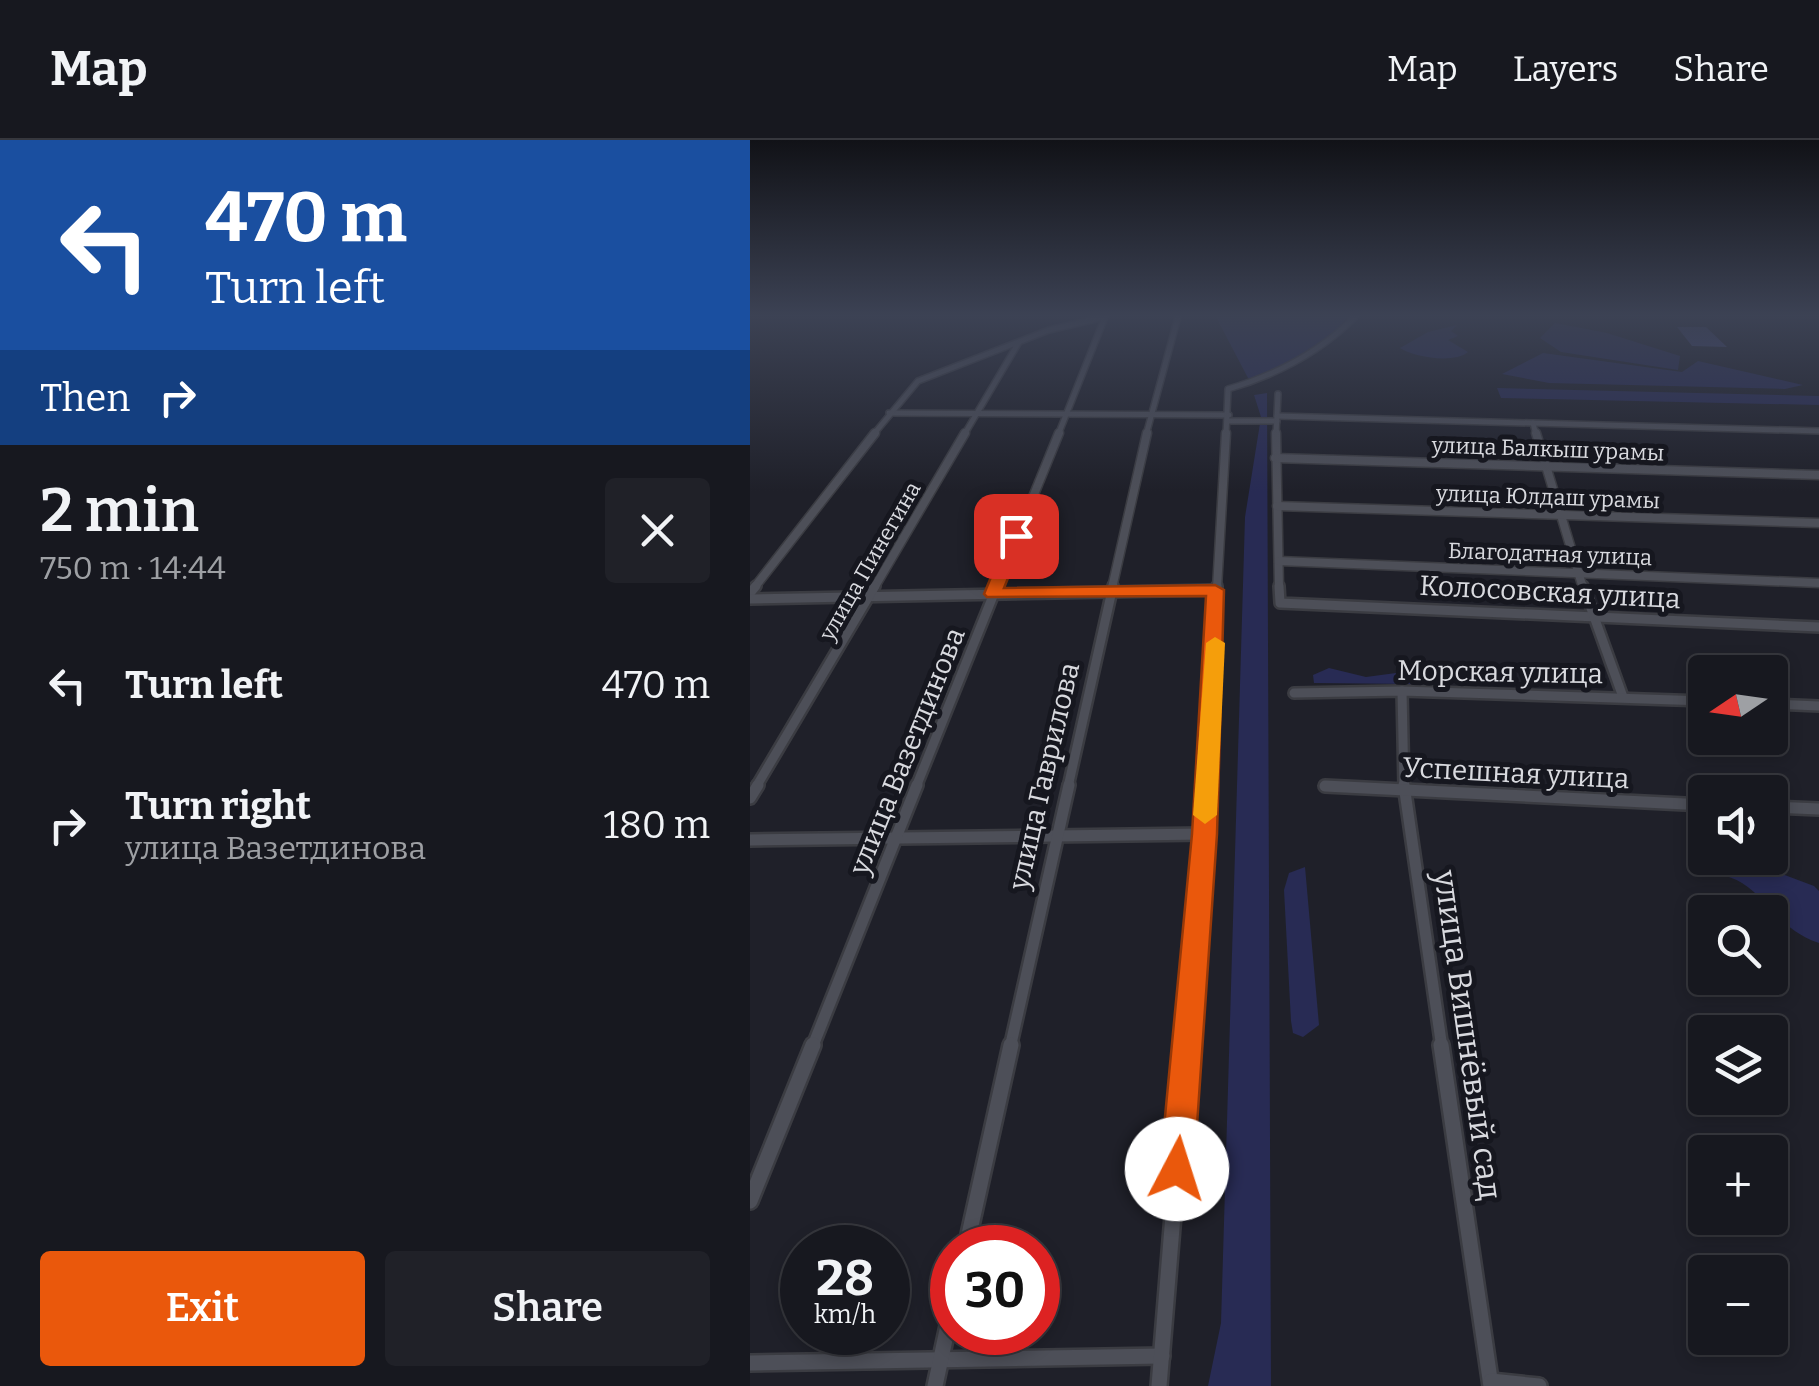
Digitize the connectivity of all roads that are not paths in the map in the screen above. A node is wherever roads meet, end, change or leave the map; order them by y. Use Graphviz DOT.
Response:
graph roads {
  1 [pos="932,375"];
  2 [pos="1000,375"];
  3 [pos="1080,375"];
  4 [pos="1162,375"];
  5 [pos="1273,375"];
  6 [pos="1278,394"];
  7 [pos="978,412"];
  8 [pos="1065,412"];
  9 [pos="1152,413"];
  10 [pos="889,414"];
  11 [pos="1228,418"];
  12 [pos="1277,419"];
  13 [pos="1533,423"];
  14 [pos="1819,431"];
  15 [pos="1275,458"];
  16 [pos="1545,466"];
  17 [pos="1819,475"];
  18 [pos="1277,506"];
  19 [pos="1561,515"];
  20 [pos="1819,523"];
  21 [pos="1279,561"];
  22 [pos="1582,573"];
  23 [pos="1819,583"];
  24 [pos="1215,590"];
  25 [pos="1114,592"];
  26 [pos="993,594"];
  27 [pos="750,596"];
  28 [pos="871,596"];
  29 [pos="1592,617"];
  30 [pos="1819,627"];
  31 [pos="1402,691"];
  32 [pos="1294,694"];
  33 [pos="1623,697"];
  34 [pos="1688,700"];
  35 [pos="1788,705"];
  36 [pos="1819,706"];
  37 [pos="1324,786"];
  38 [pos="1404,789"];
  39 [pos="750,798"];
  40 [pos="1688,804"];
  41 [pos="1788,808"];
  42 [pos="1819,809"];
  43 [pos="1204,834"];
  44 [pos="899,836"];
  45 [pos="1058,836"];
  46 [pos="750,840"];
  47 [pos="750,1201"];
  48 [pos="971,1225"];
  49 [pos="942,1355"];
  50 [pos="1162,1356"];
  51 [pos="941,1358"];
  52 [pos="750,1363"];
  53 [pos="1491,1384"];
  54 [pos="935,1386"];
  55 [pos="1159,1386"];
  56 [pos="1539,1386"];
  1 -- 10 [label="street"];
  2 -- 7 [label="street, улица Пинегина"];
  3 -- 8 [label="street, улица Вазетдинова"];
  4 -- 9 [label="street, улица Гаврилова"];
  5 -- 11 [label="street"];
  6 -- 12 [label="street"];
  7 -- 8 [label="street"];
  7 -- 10 [label="street"];
  7 -- 28 [label="street, улица Пинегина"];
  8 -- 9 [label="street"];
  8 -- 26 [label="street, улица Вазетдинова"];
  9 -- 11 [label="street"];
  9 -- 25 [label="street, улица Гаврилова"];
  10 -- 27 [label="street"];
  11 -- 12 [label="street"];
  11 -- 24 [label="street"];
  12 -- 13 [label="street"];
  12 -- 15 [label="street"];
  13 -- 14 [label="street"];
  13 -- 16 [label="street"];
  15 -- 16 [label="street, улица Балкыш урамы"];
  15 -- 18 [label="street"];
  16 -- 17 [label="street, улица Балкыш урамы"];
  16 -- 19 [label="street"];
  18 -- 19 [label="street, улица Юлдаш урамы"];
  18 -- 21 [label="street"];
  19 -- 20 [label="street, улица Юлдаш урамы"];
  19 -- 22 [label="street"];
  21 -- 22 [label="street, Благодатная улица"];
  21 -- 29 [label="street, Колосовская улица"];
  22 -- 23 [label="street, Благодатная улица"];
  22 -- 29 [label="street"];
  24 -- 25 [label="street"];
  24 -- 43 [label="street"];
  25 -- 26 [label="street"];
  25 -- 45 [label="street, улица Гаврилова"];
  26 -- 28 [label="street"];
  26 -- 44 [label="street, улица Вазетдинова"];
  27 -- 28 [label="street"];
  28 -- 39 [label="street, улица Пинегина"];
  29 -- 30 [label="street, Колосовская улица"];
  29 -- 33 [label="street"];
  31 -- 32 [label="street, Морская улица"];
  31 -- 33 [label="street, Морская улица"];
  31 -- 38 [label="street, улица Вишнёвый сад"];
  33 -- 34 [label="street, Морская улица"];
  35 -- 36 [label="street"];
  37 -- 38 [label="street, Успешная улица"];
  38 -- 40 [label="street, Успешная улица"];
  38 -- 53 [label="street, улица Вишнёвый сад"];
  41 -- 42 [label="street"];
  43 -- 45 [label="street"];
  43 -- 50 [label="street"];
  44 -- 45 [label="street"];
  44 -- 46 [label="street"];
  44 -- 47 [label="street, улица Вазетдинова"];
  45 -- 48 [label="street, улица Гаврилова"];
  49 -- 51 [label="street"];
  50 -- 51 [label="street"];
  50 -- 55 [label="street"];
  51 -- 52 [label="street"];
  51 -- 54 [label="street"];
  53 -- 56 [label="street"];
}
